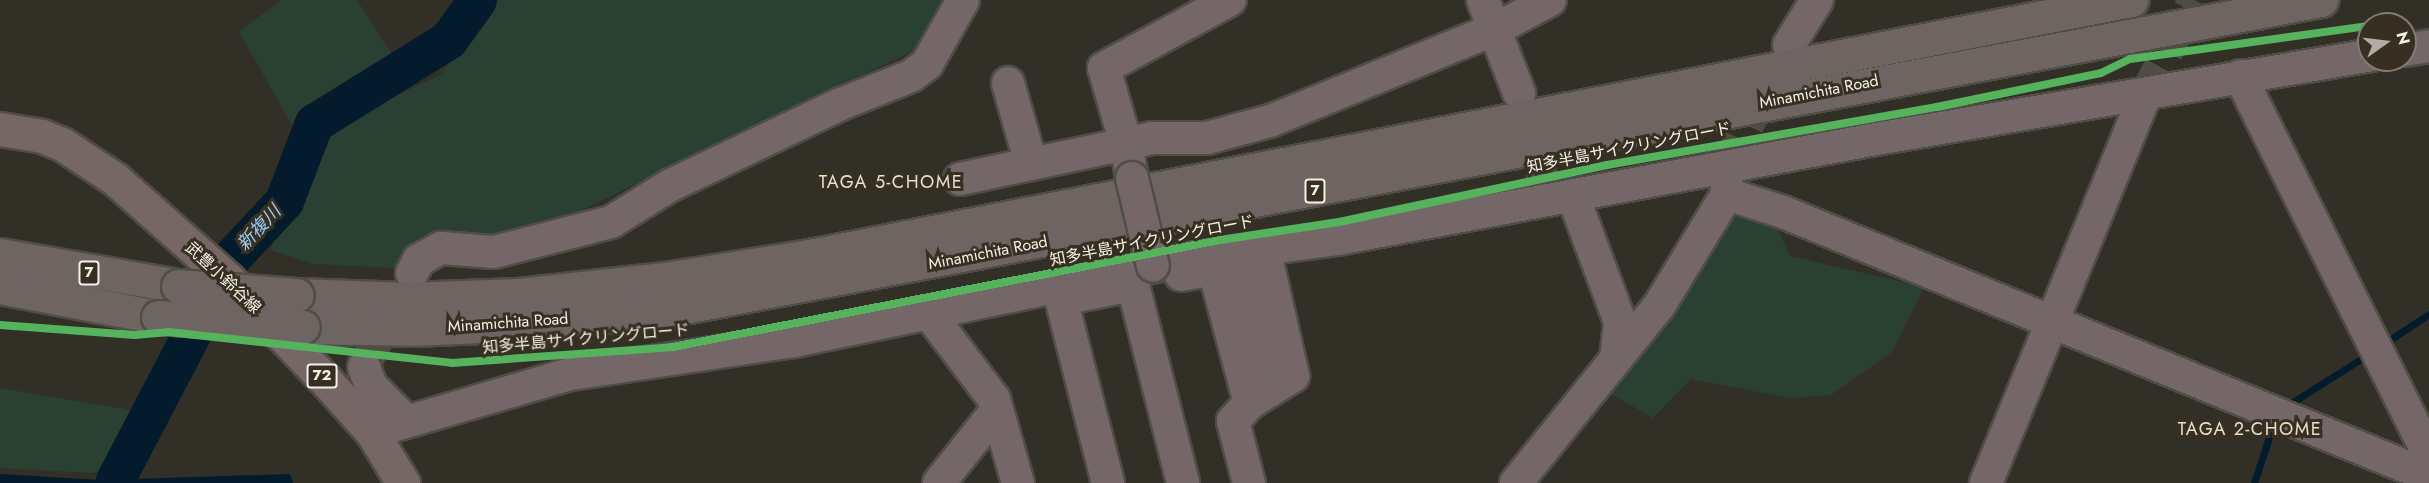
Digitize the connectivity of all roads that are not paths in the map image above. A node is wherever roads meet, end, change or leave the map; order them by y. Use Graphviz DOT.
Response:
graph roads {
  1 [pos="963,0"];
  2 [pos="1230,0"];
  3 [pos="1483,0"];
  4 [pos="1550,0"];
  5 [pos="1817,0"];
  6 [pos="2131,0"];
  7 [pos="2321,0"];
  8 [pos="1496,29"];
  9 [pos="1789,45"];
  10 [pos="2357,58"];
  11 [pos="2240,76"];
  12 [pos="1008,83"];
  13 [pos="1519,93"];
  14 [pos="2145,95"];
  15 [pos="0,129"];
  16 [pos="1126,144"];
  17 [pos="1031,164"];
  18 [pos="960,179"];
  19 [pos="1726,181"];
  20 [pos="1574,196"];
  21 [pos="1264,248"];
  22 [pos="0,255"];
  23 [pos="412,273"];
  24 [pos="1143,275"];
  25 [pos="0,287"];
  26 [pos="928,312"];
  27 [pos="2051,323"];
  28 [pos="1617,353"];
  29 [pos="364,367"];
  30 [pos="1260,396"];
  31 [pos="997,410"];
  32 [pos="405,420"];
  33 [pos="372,432"];
  34 [pos="2429,454"];
  35 [pos="2429,476"];
  36 [pos="403,483"];
  37 [pos="939,483"];
  38 [pos="1018,483"];
  39 [pos="1108,483"];
  40 [pos="1184,483"];
  41 [pos="1248,483"];
  42 [pos="1516,483"];
  43 [pos="1986,483"];
  1 -- 23 [label="street"];
  2 -- 16 [label="street"];
  3 -- 8 [label="street"];
  4 -- 8 [label="street"];
  5 -- 9 [label="street"];
  6 -- 22 [label="highway, Minamichita Road / 7, bridge"];
  7 -- 25 [label="highway, Minamichita Road / 7, bridge"];
  8 -- 13 [label="street"];
  8 -- 16 [label="street"];
  10 -- 11 [label="street"];
  11 -- 14 [label="street"];
  11 -- 34 [label="street"];
  12 -- 17 [label="street"];
  14 -- 19 [label="street"];
  14 -- 27 [label="street"];
  15 -- 33 [label="main road, 武豊小鈴谷線 / 72"];
  16 -- 17 [label="street"];
  16 -- 24 [label="street, bridge"];
  17 -- 18 [label="street"];
  19 -- 20 [label="street"];
  19 -- 27 [label="street"];
  19 -- 28 [label="street"];
  20 -- 21 [label="street"];
  20 -- 28 [label="street"];
  21 -- 24 [label="street"];
  21 -- 30 [label="street"];
  24 -- 26 [label="street"];
  24 -- 30 [label="street"];
  24 -- 39 [label="street"];
  24 -- 40 [label="street"];
  26 -- 31 [label="street"];
  26 -- 32 [label="street"];
  27 -- 35 [label="street"];
  27 -- 43 [label="street"];
  28 -- 42 [label="street"];
  29 -- 32 [label="street"];
  30 -- 41 [label="street"];
  31 -- 37 [label="street"];
  31 -- 38 [label="street"];
  32 -- 33 [label="street"];
  33 -- 36 [label="main road, 武豊小鈴谷線 / 72"];
}
